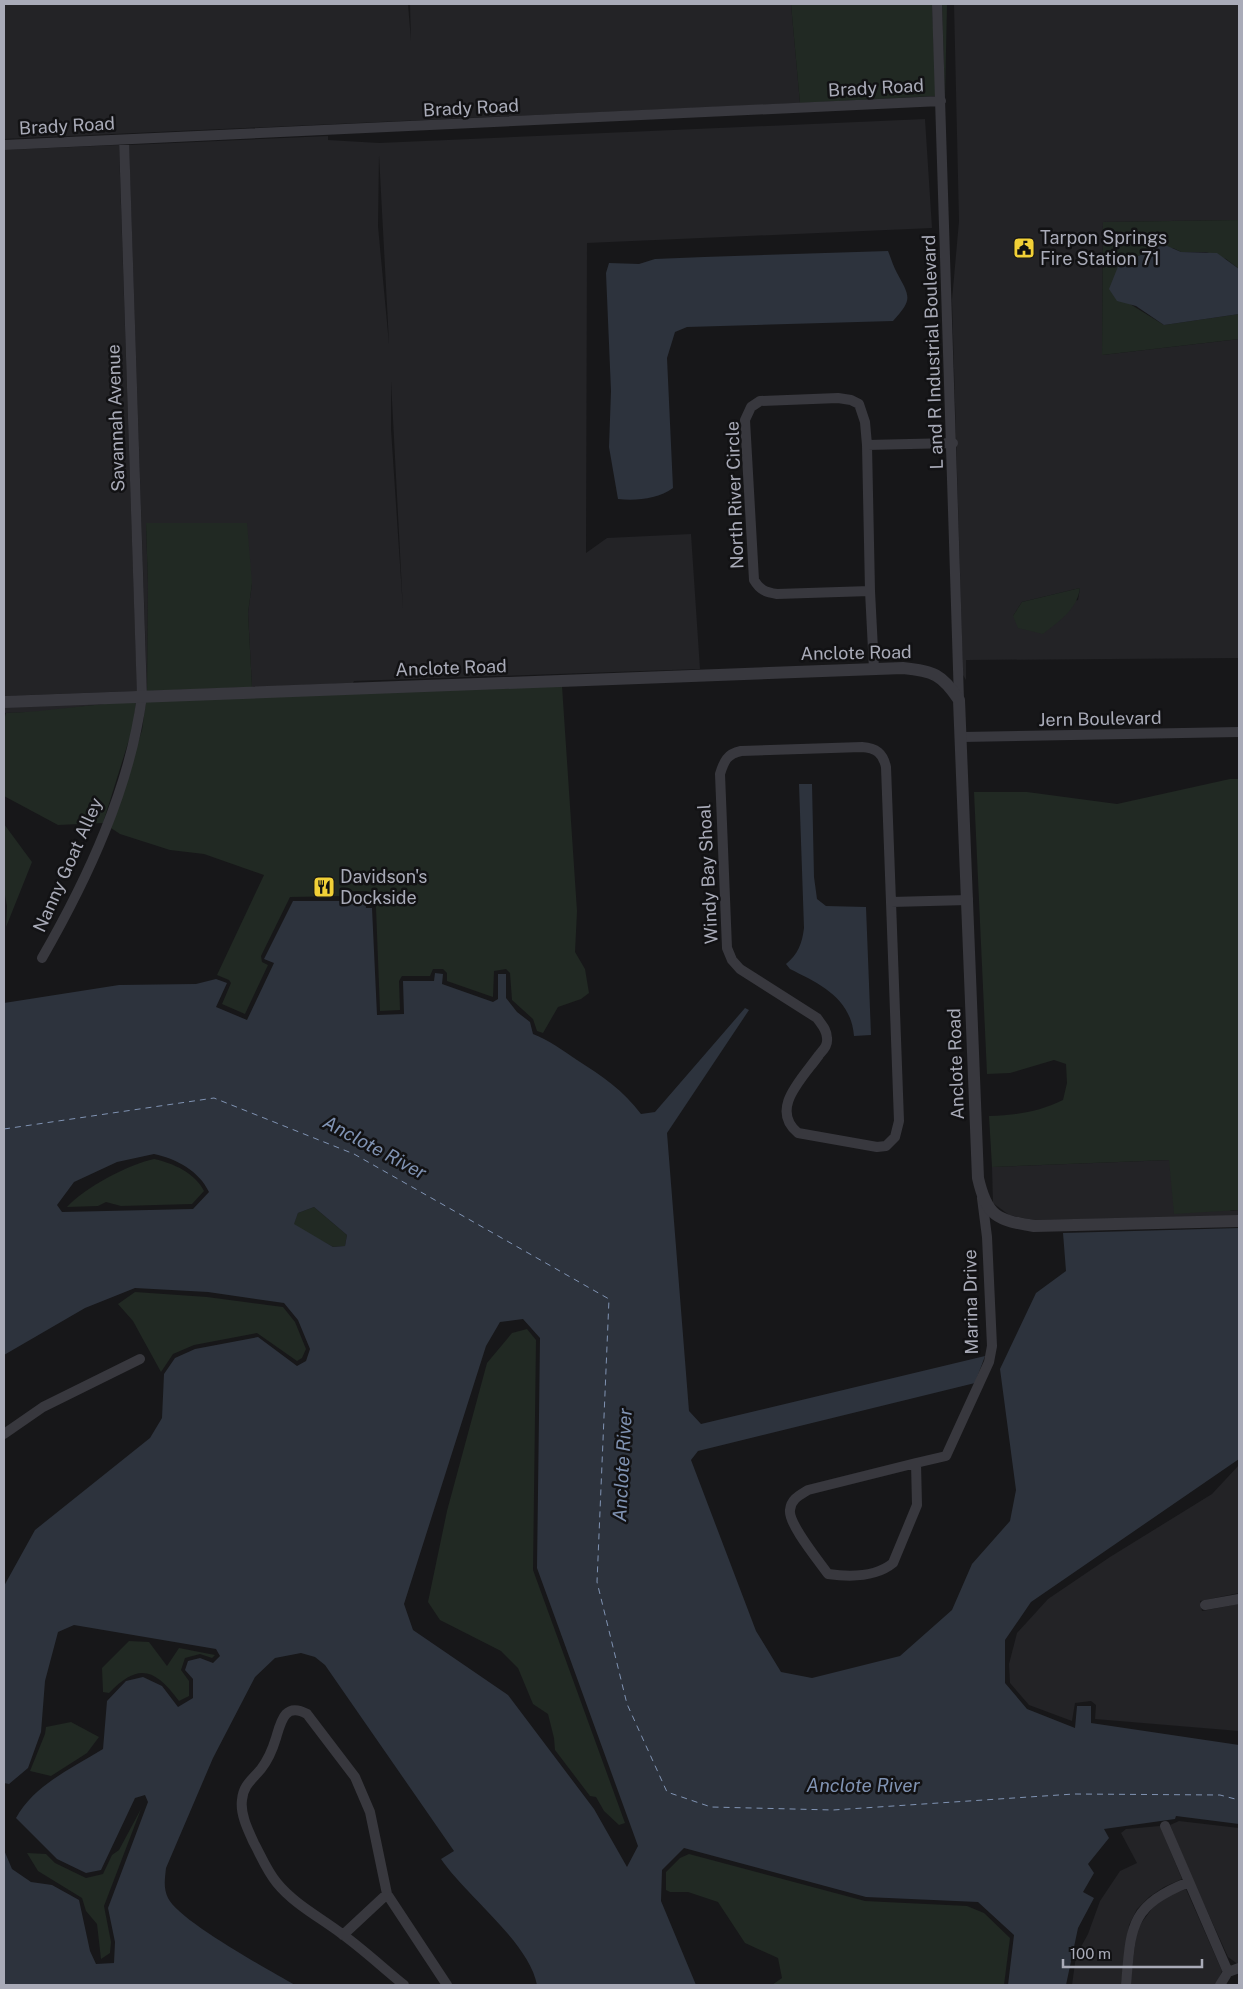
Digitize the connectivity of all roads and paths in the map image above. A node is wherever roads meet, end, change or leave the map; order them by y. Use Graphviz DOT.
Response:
graph roads {
  1 [pos="937,4"];
  2 [pos="940,101"];
  3 [pos="124,140"];
  4 [pos="4,145"];
  5 [pos="953,443"];
  6 [pos="867,445"];
  7 [pos="870,591"];
  8 [pos="874,669"];
  9 [pos="142,696"];
  10 [pos="959,700"];
  11 [pos="4,702"];
  12 [pos="1239,732"];
  13 [pos="962,737"];
  14 [pos="968,900"];
  15 [pos="891,902"];
  16 [pos="42,958"];
  17 [pos="982,1198"];
  18 [pos="1239,1222"];
  19 [pos="140,1359"];
  20 [pos="4,1434"];
  21 [pos="916,1463"];
  22 [pos="1239,1598"];
  23 [pos="1205,1605"];
  24 [pos="1165,1826"];
  25 [pos="1189,1882"];
  26 [pos="387,1894"];
  27 [pos="343,1935"];
  28 [pos="1239,1968"];
  29 [pos="1228,1972"];
  30 [pos="404,1985"];
  31 [pos="447,1985"];
  32 [pos="1126,1985"];
  33 [pos="1220,1985"];
  1 -- 2 [label="street, L and R Industrial Boulevard"];
  2 -- 3 [label="street, Brady Road"];
  2 -- 5 [label="street, L and R Industrial Boulevard"];
  3 -- 4 [label="street, Brady Road"];
  3 -- 9 [label="street, Savannah Avenue"];
  5 -- 6 [label="street"];
  5 -- 10 [label="street, L and R Industrial Boulevard"];
  6 -- 7 [label="street, North River Circle"];
  6 -- 7 [label="street, North River Circle"];
  7 -- 8 [label="street, North River Circle"];
  8 -- 9 [label="street, Anclote Road"];
  8 -- 10 [label="street, Anclote Road"];
  9 -- 11 [label="street, Anclote Road"];
  9 -- 16 [label="street, Nanny Goat Alley"];
  10 -- 13 [label="street, Anclote Road"];
  12 -- 13 [label="street, Jern Boulevard"];
  13 -- 14 [label="street, Anclote Road"];
  14 -- 15 [label="street"];
  14 -- 17 [label="street, Anclote Road"];
  15 -- 15 [label="street, Windy Bay Shoal"];
  17 -- 18 [label="street"];
  17 -- 21 [label="street, Marina Drive"];
  19 -- 20 [label="street"];
  21 -- 21 [label="street, Marina Drive"];
  22 -- 23 [label="street"];
  24 -- 25 [label="street"];
  25 -- 29 [label="street"];
  25 -- 32 [label="street"];
  26 -- 27 [label="street"];
  26 -- 27 [label="street"];
  26 -- 31 [label="street"];
  27 -- 30 [label="street"];
  28 -- 29 [label="street"];
  29 -- 33 [label="street"];
}
